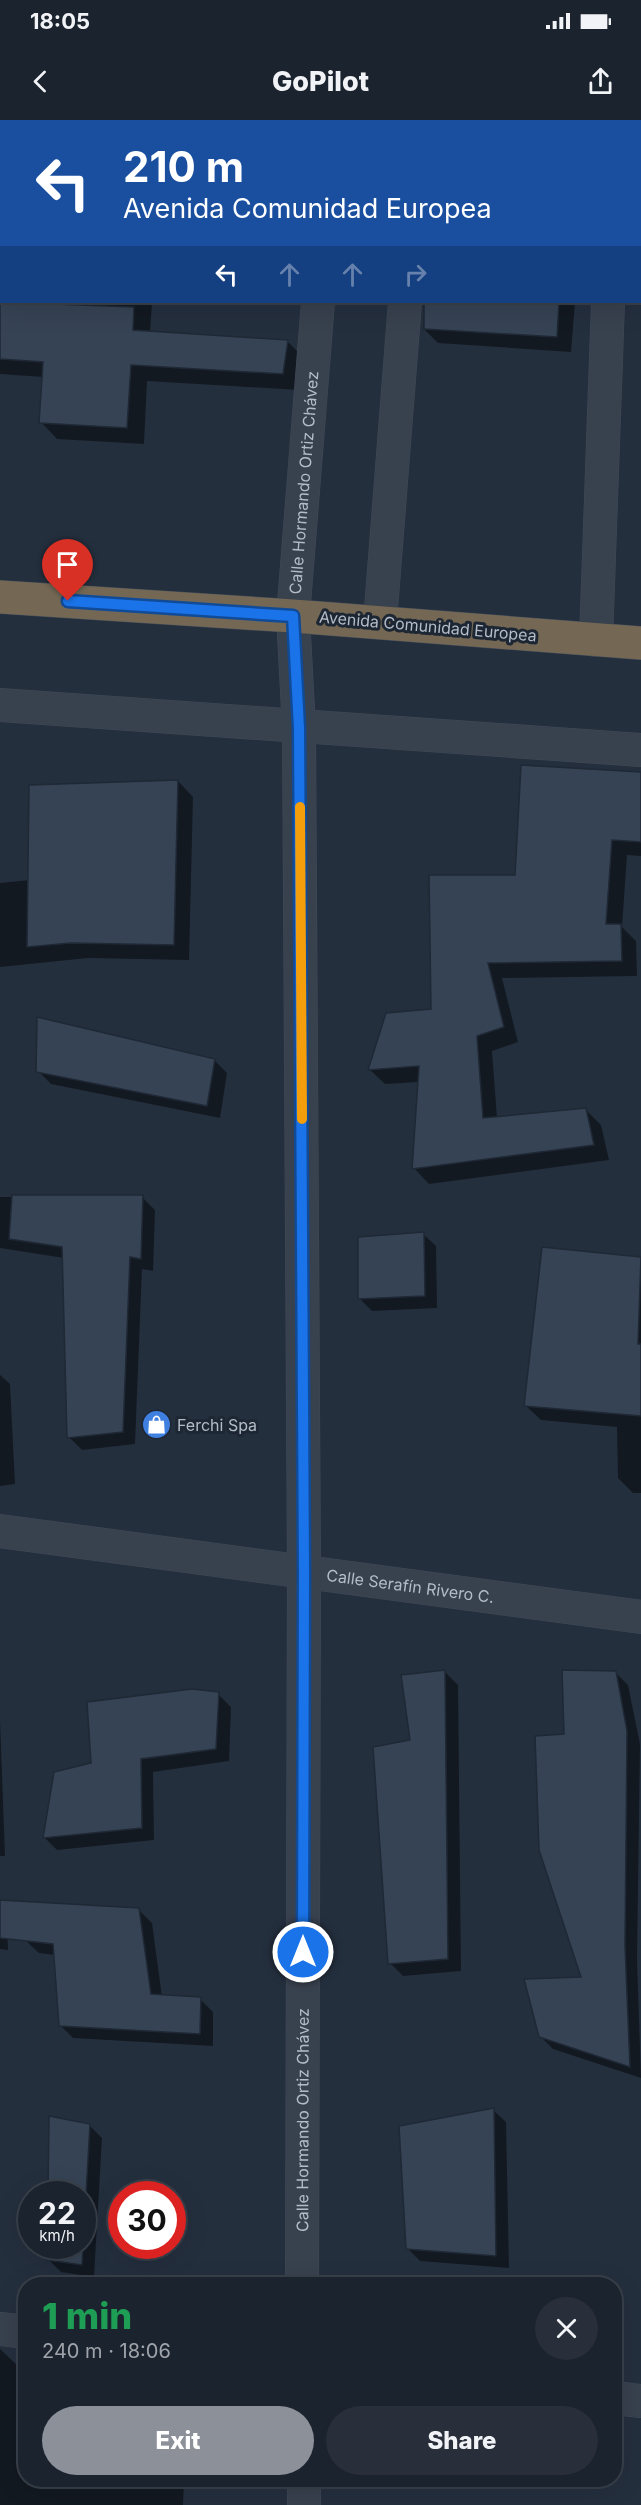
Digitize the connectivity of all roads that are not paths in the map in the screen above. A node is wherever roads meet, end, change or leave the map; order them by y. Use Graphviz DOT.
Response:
graph roads {
  1 [pos="318,303"];
  2 [pos="405,303"];
  3 [pos="608,303"];
  4 [pos="0,597"];
  5 [pos="293,616"];
  6 [pos="380,622"];
  7 [pos="596,640"];
  8 [pos="641,643"];
  9 [pos="0,705"];
  10 [pos="299,728"];
  11 [pos="641,750"];
  12 [pos="0,1531"];
  13 [pos="304,1572"];
  14 [pos="641,1617"];
  15 [pos="302,2277"];
  16 [pos="0,2329"];
  17 [pos="18,2331"];
  18 [pos="622,2399"];
  19 [pos="641,2401"];
  20 [pos="304,2487"];
  21 [pos="304,2505"];
  1 -- 5 [label="street, Calle Hormando Ortiz Chávez"];
  2 -- 6 [label="street"];
  3 -- 7 [label="street"];
  4 -- 5 [label="highway, Avenida Comunidad Europea"];
  5 -- 6 [label="highway, Avenida Comunidad Europea"];
  5 -- 10 [label="street, Calle Hormando Ortiz Chávez"];
  6 -- 7 [label="highway, Avenida Comunidad Europea"];
  7 -- 8 [label="highway, Avenida Comunidad Europea"];
  9 -- 10 [label="street"];
  10 -- 11 [label="street"];
  10 -- 13 [label="street, Calle Hormando Ortiz Chávez"];
  12 -- 13 [label="street, Calle Serafín Rivero C."];
  13 -- 14 [label="street, Calle Serafín Rivero C."];
  13 -- 15 [label="street, Calle Hormando Ortiz Chávez"];
  16 -- 17 [label="street"];
  18 -- 19 [label="street"];
  20 -- 21 [label="street"];
}
